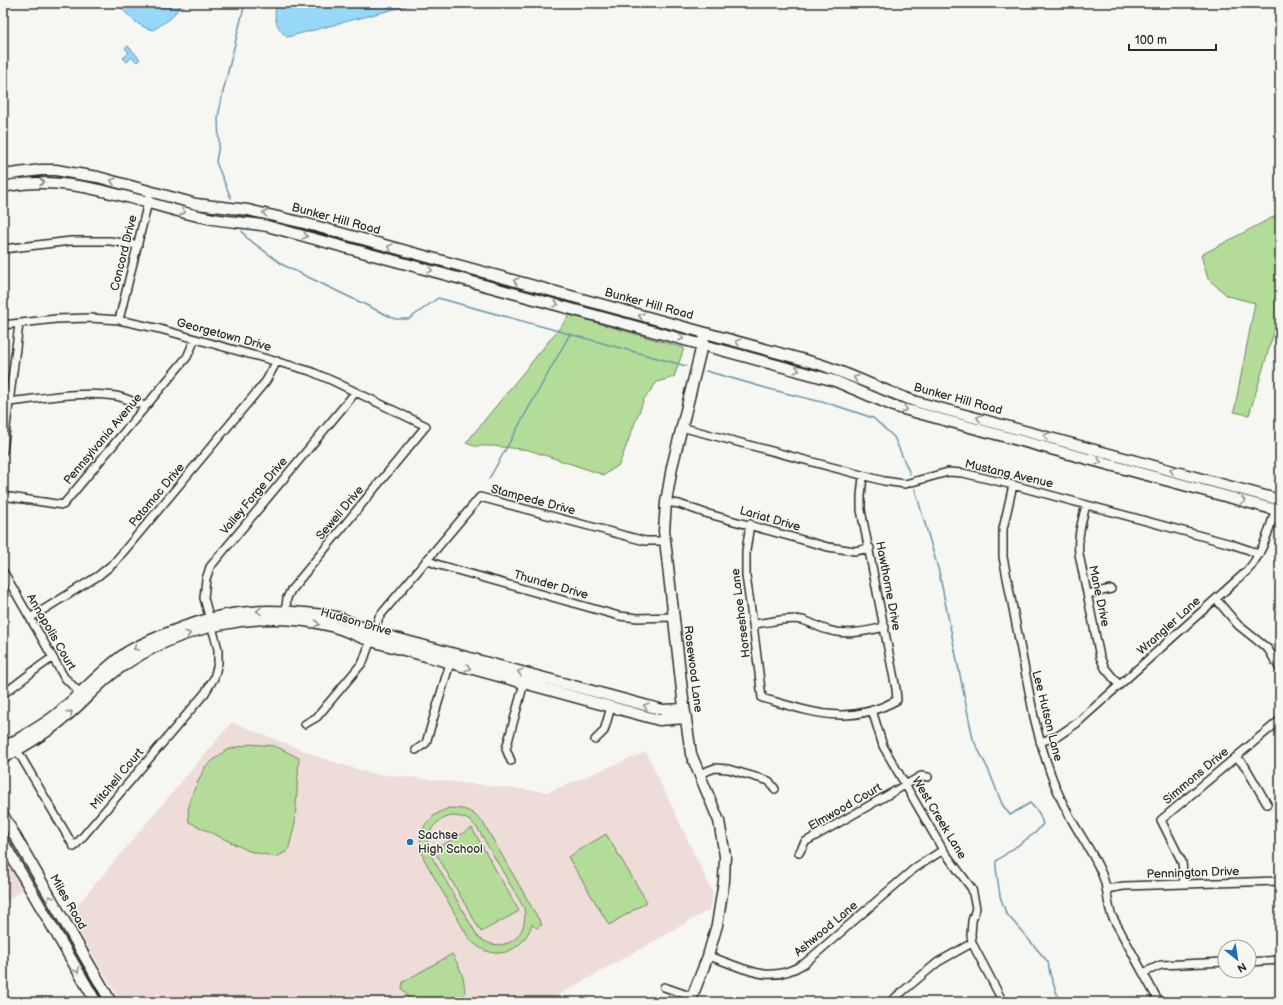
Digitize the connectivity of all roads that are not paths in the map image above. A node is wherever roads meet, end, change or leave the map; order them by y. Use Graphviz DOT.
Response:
graph roads {
  1 [pos="3,175"];
  2 [pos="3,187"];
  3 [pos="150,192"];
  4 [pos="147,203"];
  5 [pos="138,245"];
  6 [pos="3,249"];
  7 [pos="119,320"];
  8 [pos="19,324"];
  9 [pos="3,325"];
  10 [pos="706,334"];
  11 [pos="195,339"];
  12 [pos="702,344"];
  13 [pos="277,361"];
  14 [pos="355,393"];
  15 [pos="9,402"];
  16 [pos="145,406"];
  17 [pos="426,426"];
  18 [pos="681,426"];
  19 [pos="3,451"];
  20 [pos="863,476"];
  21 [pos="1013,485"];
  22 [pos="3,496"];
  23 [pos="1279,500"];
  24 [pos="666,502"];
  25 [pos="1086,505"];
  26 [pos="1278,511"];
  27 [pos="750,524"];
  28 [pos="665,541"];
  29 [pos="870,548"];
  30 [pos="1259,555"];
  31 [pos="426,560"];
  32 [pos="3,571"];
  33 [pos="1112,589"];
  34 [pos="1088,594"];
  35 [pos="1216,599"];
  36 [pos="285,615"];
  37 [pos="673,617"];
  38 [pos="30,618"];
  39 [pos="211,623"];
  40 [pos="753,624"];
  41 [pos="885,627"];
  42 [pos="372,637"];
  43 [pos="52,658"];
  44 [pos="450,663"];
  45 [pos="1280,669"];
  46 [pos="524,683"];
  47 [pos="1120,685"];
  48 [pos="3,694"];
  49 [pos="82,696"];
  50 [pos="612,707"];
  51 [pos="872,710"];
  52 [pos="685,713"];
  53 [pos="1280,720"];
  54 [pos="305,724"];
  55 [pos="595,740"];
  56 [pos="1040,742"];
  57 [pos="3,748"];
  58 [pos="17,750"];
  59 [pos="416,750"];
  60 [pos="1236,756"];
  61 [pos="3,758"];
  62 [pos="511,761"];
  63 [pos="699,774"];
  64 [pos="928,777"];
  65 [pos="906,784"];
  66 [pos="775,789"];
  67 [pos="1267,804"];
  68 [pos="3,815"];
  69 [pos="3,842"];
  70 [pos="943,850"];
  71 [pos="799,853"];
  72 [pos="32,866"];
  73 [pos="20,872"];
  74 [pos="1280,881"];
  75 [pos="1184,884"];
  76 [pos="1106,889"];
  77 [pos="972,942"];
  78 [pos="708,956"];
  79 [pos="1280,960"];
  80 [pos="1257,961"];
  81 [pos="1217,962"];
  82 [pos="1143,973"];
  83 [pos="664,987"];
  84 [pos="109,998"];
  85 [pos="692,999"];
  86 [pos="95,1002"];
  87 [pos="890,1002"];
  88 [pos="1003,1002"];
  89 [pos="1159,1002"];
  3 -- 1 [label="main road, Bunker Hill Road, one-way"];
  2 -- 4 [label="main road, Bunker Hill Road, one-way"];
  3 -- 4 [label="street, Concord Drive"];
  10 -- 3 [label="main road, Bunker Hill Road, one-way"];
  4 -- 5 [label="street, Concord Drive"];
  4 -- 12 [label="main road, Bunker Hill Road, one-way"];
  5 -- 6 [label="street"];
  5 -- 7 [label="street, Concord Drive"];
  7 -- 8 [label="street, Georgetown Drive"];
  7 -- 11 [label="street, Georgetown Drive"];
  8 -- 9 [label="street, Georgetown Drive"];
  8 -- 15 [label="street"];
  10 -- 12 [label="main road, Rosewood Lane"];
  23 -- 10 [label="main road, Bunker Hill Road, one-way"];
  11 -- 13 [label="street, Georgetown Drive"];
  11 -- 16 [label="street, Pennsylvania Avenue"];
  12 -- 18 [label="main road, Rosewood Lane"];
  12 -- 26 [label="main road, Bunker Hill Road, one-way"];
  13 -- 14 [label="street, Georgetown Drive"];
  13 -- 38 [label="street, Potomac Drive"];
  14 -- 17 [label="street, Georgetown Drive"];
  14 -- 39 [label="street, Valley Forge Drive"];
  15 -- 16 [label="street"];
  15 -- 19 [label="street"];
  16 -- 22 [label="street, Pennsylvania Avenue"];
  17 -- 36 [label="street, Sewell Drive"];
  18 -- 20 [label="street, Mustang Avenue"];
  18 -- 24 [label="main road, Rosewood Lane"];
  20 -- 21 [label="street, Mustang Avenue"];
  20 -- 29 [label="street, Hawthorne Drive"];
  21 -- 25 [label="street, Mustang Avenue"];
  21 -- 56 [label="street, Lee Hutson Lane"];
  23 -- 26 [label="street, Wrangler Lane"];
  24 -- 27 [label="street, Lariat Drive"];
  24 -- 28 [label="main road, Rosewood Lane"];
  25 -- 30 [label="street, Mustang Avenue"];
  25 -- 34 [label="street, Mane Drive"];
  26 -- 30 [label="street, Wrangler Lane"];
  27 -- 29 [label="street, Lariat Drive"];
  27 -- 40 [label="street, Horseshoe Lane"];
  28 -- 31 [label="street, Stampede Drive"];
  28 -- 37 [label="main road, Rosewood Lane"];
  29 -- 41 [label="street, Hawthorne Drive"];
  30 -- 35 [label="street, Wrangler Lane"];
  31 -- 37 [label="street, Thunder Drive"];
  31 -- 42 [label="street, Stampede Drive"];
  32 -- 38 [label="street, Annapolis Court"];
  33 -- 34 [label="street"];
  34 -- 47 [label="street, Mane Drive"];
  35 -- 45 [label="street"];
  35 -- 47 [label="street, Wrangler Lane"];
  36 -- 39 [label="main road, Hudson Drive"];
  36 -- 42 [label="main road, Hudson Drive"];
  37 -- 52 [label="main road, Rosewood Lane"];
  38 -- 43 [label="street, Annapolis Court"];
  39 -- 49 [label="main road, Hudson Drive"];
  39 -- 58 [label="street, Mitchell Court"];
  40 -- 41 [label="street"];
  40 -- 51 [label="street, Horseshoe Lane"];
  41 -- 51 [label="street, Hawthorne Drive"];
  42 -- 44 [label="main road, Hudson Drive"];
  52 -- 42 [label="main road, Hudson Drive, one-way"];
  42 -- 54 [label="street, Stampede Drive"];
  43 -- 48 [label="street"];
  43 -- 49 [label="street, Annapolis Court"];
  44 -- 46 [label="main road, Hudson Drive, one-way"];
  44 -- 59 [label="street"];
  46 -- 50 [label="main road, Hudson Drive"];
  46 -- 62 [label="street"];
  47 -- 56 [label="street, Wrangler Lane"];
  49 -- 57 [label="main road, Hudson Drive"];
  58 -- 49 [label="main road, Hudson Drive, one-way"];
  50 -- 52 [label="main road, Hudson Drive"];
  50 -- 55 [label="street"];
  51 -- 65 [label="street, West Creek Lane"];
  52 -- 63 [label="main road, Rosewood Lane"];
  53 -- 60 [label="street, Simmons Drive"];
  56 -- 76 [label="street, Lee Hutson Lane"];
  58 -- 61 [label="main road, Hudson Drive"];
  60 -- 67 [label="street"];
  60 -- 75 [label="street, Simmons Drive"];
  63 -- 66 [label="street"];
  63 -- 78 [label="main road, Rosewood Lane"];
  64 -- 65 [label="street, Elmwood Court"];
  65 -- 70 [label="street, West Creek Lane"];
  65 -- 71 [label="street, Elmwood Court"];
  68 -- 72 [label="main road, Miles Road"];
  69 -- 73 [label="main road"];
  70 -- 77 [label="street, West Creek Lane"];
  70 -- 78 [label="street, Ashwood Lane"];
  72 -- 73 [label="main road"];
  84 -- 72 [label="main road, Miles Road, one-way"];
  73 -- 86 [label="main road, one-way"];
  74 -- 75 [label="street, Pennington Drive"];
  75 -- 76 [label="street, Pennington Drive"];
  76 -- 82 [label="street, Lee Hutson Lane"];
  77 -- 87 [label="street"];
  77 -- 88 [label="street, West Creek Lane"];
  78 -- 85 [label="main road, Rosewood Lane"];
  79 -- 80 [label="street"];
  81 -- 82 [label="street"];
  82 -- 89 [label="street, Lee Hutson Lane"];
  83 -- 85 [label="street"];
  84 -- 86 [label="street"];
}
